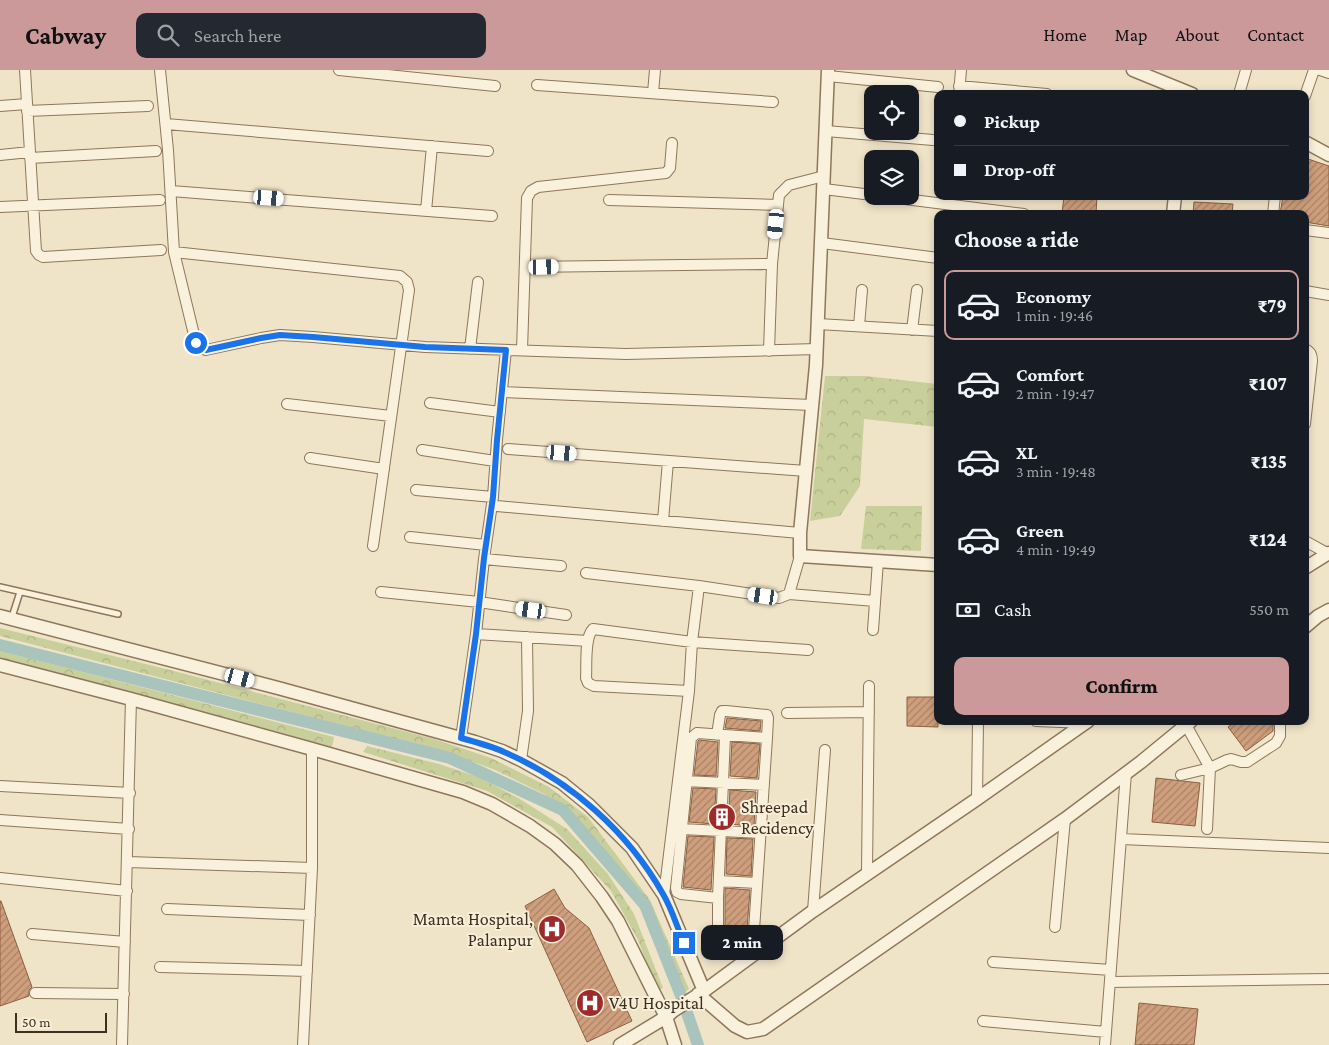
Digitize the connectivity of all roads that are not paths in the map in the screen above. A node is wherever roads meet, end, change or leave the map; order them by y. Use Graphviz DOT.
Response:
graph roads {
  1 [pos="25,70"];
  2 [pos="160,70"];
  3 [pos="339,70"];
  4 [pos="655,70"];
  5 [pos="961,70"];
  6 [pos="1133,70"];
  7 [pos="1246,70"];
  8 [pos="1314,70"];
  9 [pos="1320,70"];
  10 [pos="828,73"];
  11 [pos="1329,73"];
  12 [pos="537,85"];
  13 [pos="495,86"];
  14 [pos="938,87"];
  15 [pos="959,90"];
  16 [pos="1180,90"];
  17 [pos="1240,90"];
  18 [pos="1307,90"];
  19 [pos="653,93"];
  20 [pos="773,102"];
  21 [pos="0,106"];
  22 [pos="148,106"];
  23 [pos="27,107"];
  24 [pos="166,124"];
  25 [pos="826,131"];
  26 [pos="933,140"];
  27 [pos="672,143"];
  28 [pos="1309,144"];
  29 [pos="432,146"];
  30 [pos="156,151"];
  31 [pos="488,151"];
  32 [pos="0,155"];
  33 [pos="30,155"];
  34 [pos="1329,155"];
  35 [pos="824,176"];
  36 [pos="824,189"];
  37 [pos="170,191"];
  38 [pos="864,194"];
  39 [pos="160,200"];
  40 [pos="609,200"];
  41 [pos="919,203"];
  42 [pos="778,204"];
  43 [pos="33,206"];
  44 [pos="0,207"];
  45 [pos="426,210"];
  46 [pos="955,210"];
  47 [pos="492,216"];
  48 [pos="1309,230"];
  49 [pos="1329,233"];
  50 [pos="822,243"];
  51 [pos="161,250"];
  52 [pos="174,252"];
  53 [pos="934,257"];
  54 [pos="772,264"];
  55 [pos="524,267"];
  56 [pos="478,282"];
  57 [pos="862,290"];
  58 [pos="917,290"];
  59 [pos="1309,292"];
  60 [pos="1329,295"];
  61 [pos="818,324"];
  62 [pos="859,326"];
  63 [pos="912,330"];
  64 [pos="934,331"];
  65 [pos="402,345"];
  66 [pos="470,348"];
  67 [pos="817,349"];
  68 [pos="506,350"];
  69 [pos="522,350"];
  70 [pos="769,351"];
  71 [pos="1309,352"];
  72 [pos="1309,388"];
  73 [pos="502,392"];
  74 [pos="430,403"];
  75 [pos="287,404"];
  76 [pos="812,405"];
  77 [pos="500,412"];
  78 [pos="391,416"];
  79 [pos="508,449"];
  80 [pos="422,450"];
  81 [pos="310,458"];
  82 [pos="495,461"];
  83 [pos="668,461"];
  84 [pos="384,469"];
  85 [pos="806,471"];
  86 [pos="416,490"];
  87 [pos="495,502"];
  88 [pos="663,521"];
  89 [pos="800,533"];
  90 [pos="410,537"];
  91 [pos="1309,543"];
  92 [pos="486,545"];
  93 [pos="373,546"];
  94 [pos="1328,553"];
  95 [pos="800,556"];
  96 [pos="484,558"];
  97 [pos="878,560"];
  98 [pos="934,565"];
  99 [pos="1309,565"];
  100 [pos="561,566"];
  101 [pos="586,573"];
  102 [pos="699,586"];
  103 [pos="0,587"];
  104 [pos="20,592"];
  105 [pos="382,592"];
  106 [pos="789,594"];
  107 [pos="875,601"];
  108 [pos="479,602"];
  109 [pos="1329,610"];
  110 [pos="118,614"];
  111 [pos="566,615"];
  112 [pos="6,618"];
  113 [pos="1309,624"];
  114 [pos="873,630"];
  115 [pos="476,634"];
  116 [pos="527,637"];
  117 [pos="588,641"];
  118 [pos="692,642"];
  119 [pos="808,650"];
  120 [pos="0,665"];
  121 [pos="870,686"];
  122 [pos="688,690"];
  123 [pos="131,698"];
  124 [pos="869,712"];
  125 [pos="787,713"];
  126 [pos="978,725"];
  127 [pos="1083,725"];
  128 [pos="1186,725"];
  129 [pos="1189,725"];
  130 [pos="1280,725"];
  131 [pos="721,735"];
  132 [pos="461,738"];
  133 [pos="767,738"];
  134 [pos="312,749"];
  135 [pos="825,750"];
  136 [pos="521,760"];
  137 [pos="1210,768"];
  138 [pos="1126,773"];
  139 [pos="1181,775"];
  140 [pos="686,781"];
  141 [pos="723,783"];
  142 [pos="764,785"];
  143 [pos="0,786"];
  144 [pos="130,793"];
  145 [pos="976,799"];
  146 [pos="1065,819"];
  147 [pos="0,820"];
  148 [pos="128,829"];
  149 [pos="682,829"];
  150 [pos="1207,829"];
  151 [pos="722,831"];
  152 [pos="760,833"];
  153 [pos="1121,839"];
  154 [pos="1329,848"];
  155 [pos="128,862"];
  156 [pos="312,868"];
  157 [pos="867,873"];
  158 [pos="0,878"];
  159 [pos="719,881"];
  160 [pos="757,883"];
  161 [pos="127,891"];
  162 [pos="664,895"];
  163 [pos="718,898"];
  164 [pos="167,910"];
  165 [pos="813,911"];
  166 [pos="310,915"];
  167 [pos="1055,927"];
  168 [pos="718,932"];
  169 [pos="32,934"];
  170 [pos="125,942"];
  171 [pos="746,960"];
  172 [pos="994,962"];
  173 [pos="160,967"];
  174 [pos="1111,970"];
  175 [pos="307,971"];
  176 [pos="1329,979"];
  177 [pos="1110,982"];
  178 [pos="701,992"];
  179 [pos="35,993"];
  180 [pos="124,994"];
  181 [pos="670,1014"];
  182 [pos="983,1021"];
  183 [pos="1106,1032"];
  184 [pos="122,1045"];
  185 [pos="303,1045"];
  186 [pos="620,1045"];
  187 [pos="675,1045"];
  188 [pos="1105,1045"];
  1 -- 23 [label="street"];
  2 -- 24 [label="street"];
  3 -- 13 [label="street"];
  4 -- 19 [label="street"];
  5 -- 15 [label="street"];
  6 -- 16 [label="street"];
  7 -- 17 [label="street"];
  8 -- 18 [label="street"];
  9 -- 11 [label="street"];
  10 -- 14 [label="street"];
  10 -- 25 [label="street"];
  12 -- 19 [label="street"];
  19 -- 20 [label="street"];
  21 -- 23 [label="street"];
  22 -- 23 [label="street"];
  23 -- 33 [label="street"];
  24 -- 29 [label="street"];
  24 -- 37 [label="street"];
  25 -- 26 [label="street"];
  25 -- 35 [label="street"];
  27 -- 55 [label="street"];
  28 -- 34 [label="street"];
  29 -- 31 [label="street"];
  29 -- 45 [label="street"];
  30 -- 33 [label="street"];
  32 -- 33 [label="street"];
  33 -- 43 [label="street"];
  35 -- 36 [label="street"];
  35 -- 42 [label="street"];
  36 -- 38 [label="street"];
  36 -- 50 [label="street"];
  37 -- 45 [label="street"];
  37 -- 52 [label="street"];
  39 -- 43 [label="street"];
  40 -- 42 [label="street"];
  41 -- 46 [label="street"];
  42 -- 54 [label="street"];
  43 -- 44 [label="street"];
  43 -- 51 [label="street"];
  45 -- 47 [label="street"];
  48 -- 49 [label="street"];
  50 -- 53 [label="street"];
  50 -- 61 [label="street"];
  52 -- 65 [label="street"];
  52 -- 65 [label="street"];
  54 -- 55 [label="street"];
  54 -- 70 [label="street"];
  55 -- 69 [label="street"];
  56 -- 66 [label="street"];
  57 -- 62 [label="street"];
  58 -- 63 [label="street"];
  59 -- 60 [label="street"];
  61 -- 62 [label="street"];
  61 -- 67 [label="street"];
  62 -- 63 [label="street"];
  63 -- 64 [label="street"];
  65 -- 66 [label="street"];
  65 -- 78 [label="street"];
  66 -- 68 [label="street"];
  67 -- 70 [label="street"];
  67 -- 76 [label="street"];
  68 -- 69 [label="street"];
  68 -- 73 [label="street"];
  69 -- 70 [label="street"];
  71 -- 72 [label="street"];
  73 -- 76 [label="street"];
  73 -- 77 [label="street"];
  74 -- 77 [label="street"];
  75 -- 78 [label="street"];
  76 -- 85 [label="street"];
  77 -- 82 [label="street"];
  78 -- 84 [label="street"];
  79 -- 83 [label="street"];
  80 -- 82 [label="street"];
  81 -- 84 [label="street"];
  82 -- 87 [label="street"];
  83 -- 85 [label="street"];
  83 -- 88 [label="street"];
  84 -- 93 [label="street"];
  85 -- 89 [label="street"];
  86 -- 87 [label="street"];
  87 -- 88 [label="street"];
  87 -- 92 [label="street"];
  88 -- 89 [label="street"];
  89 -- 95 [label="street"];
  90 -- 92 [label="street"];
  91 -- 94 [label="street"];
  92 -- 96 [label="street"];
  94 -- 99 [label="street"];
  95 -- 97 [label="street"];
  95 -- 106 [label="street"];
  96 -- 100 [label="street"];
  96 -- 108 [label="street"];
  97 -- 98 [label="street"];
  97 -- 107 [label="street"];
  101 -- 102 [label="street"];
  102 -- 106 [label="street"];
  102 -- 118 [label="street"];
  103 -- 104 [label="lane"];
  104 -- 110 [label="lane"];
  104 -- 112 [label="lane"];
  105 -- 108 [label="street"];
  106 -- 107 [label="street"];
  107 -- 114 [label="street"];
  108 -- 111 [label="street"];
  108 -- 115 [label="street"];
  109 -- 113 [label="street"];
  112 -- 132 [label="street"];
  115 -- 116 [label="street"];
  115 -- 132 [label="street"];
  116 -- 117 [label="street"];
  116 -- 136 [label="street"];
  117 -- 118 [label="street"];
  117 -- 122 [label="street"];
  118 -- 119 [label="street"];
  118 -- 122 [label="street"];
  120 -- 123 [label="street"];
  121 -- 124 [label="street"];
  122 -- 162 [label="street"];
  123 -- 134 [label="street"];
  123 -- 144 [label="street"];
  124 -- 125 [label="street"];
  124 -- 157 [label="street"];
  126 -- 145 [label="street"];
  127 -- 145 [label="street"];
  128 -- 138 [label="street"];
  129 -- 137 [label="street"];
  130 -- 137 [label="street"];
  131 -- 133 [label="street"];
  131 -- 133 [label="street"];
  131 -- 140 [label="street"];
  131 -- 141 [label="street"];
  132 -- 136 [label="street"];
  133 -- 142 [label="street"];
  134 -- 156 [label="street"];
  134 -- 181 [label="street"];
  135 -- 165 [label="street"];
  136 -- 162 [label="street"];
  137 -- 139 [label="street"];
  137 -- 150 [label="street"];
  138 -- 146 [label="street"];
  138 -- 153 [label="street"];
  140 -- 141 [label="street"];
  140 -- 149 [label="street"];
  141 -- 142 [label="street"];
  141 -- 151 [label="street"];
  142 -- 152 [label="street"];
  143 -- 144 [label="street"];
  144 -- 148 [label="street"];
  145 -- 157 [label="street"];
  146 -- 167 [label="street"];
  146 -- 178 [label="street"];
  147 -- 148 [label="street"];
  148 -- 155 [label="street"];
  149 -- 151 [label="street"];
  149 -- 163 [label="street"];
  151 -- 152 [label="street"];
  151 -- 159 [label="street"];
  152 -- 160 [label="street"];
  153 -- 154 [label="street"];
  153 -- 174 [label="street"];
  155 -- 156 [label="street"];
  155 -- 161 [label="street"];
  156 -- 166 [label="street"];
  157 -- 165 [label="street"];
  158 -- 161 [label="street"];
  159 -- 160 [label="street"];
  159 -- 163 [label="street"];
  160 -- 168 [label="street"];
  161 -- 170 [label="street"];
  162 -- 178 [label="street"];
  163 -- 168 [label="street"];
  164 -- 166 [label="street"];
  165 -- 171 [label="street"];
  166 -- 175 [label="street"];
  168 -- 171 [label="street"];
  169 -- 170 [label="street"];
  170 -- 180 [label="street"];
  171 -- 178 [label="street"];
  172 -- 174 [label="street"];
  173 -- 175 [label="street"];
  174 -- 177 [label="street"];
  175 -- 185 [label="street"];
  176 -- 177 [label="street"];
  177 -- 183 [label="street"];
  178 -- 181 [label="street"];
  179 -- 180 [label="street"];
  180 -- 184 [label="street"];
  181 -- 186 [label="street"];
  181 -- 187 [label="street"];
  182 -- 183 [label="street"];
  183 -- 188 [label="street"];
}
